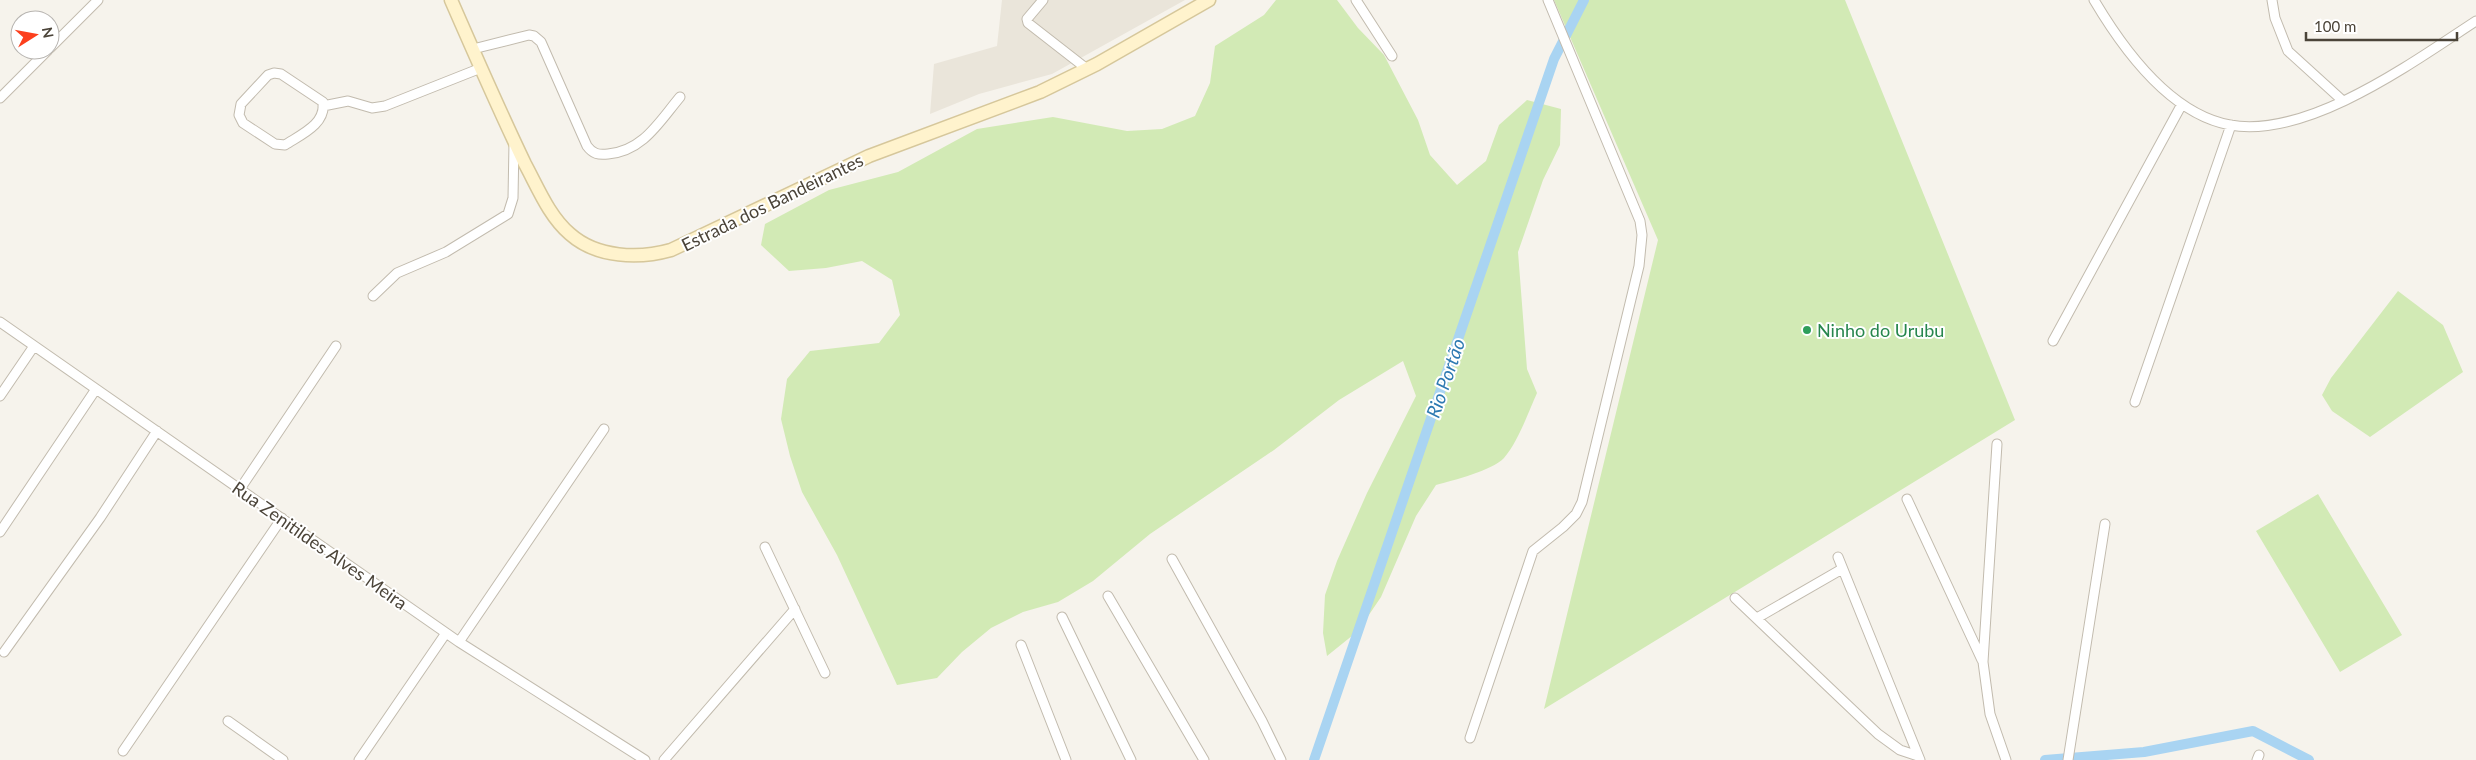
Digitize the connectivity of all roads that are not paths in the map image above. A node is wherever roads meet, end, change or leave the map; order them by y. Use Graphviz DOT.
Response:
graph roads {
  1 [pos="98,0"];
  2 [pos="451,0"];
  3 [pos="1043,0"];
  4 [pos="1209,0"];
  5 [pos="1356,0"];
  6 [pos="1548,0"];
  7 [pos="2094,0"];
  8 [pos="2272,0"];
  9 [pos="2476,21"];
  10 [pos="60,38"];
  11 [pos="473,49"];
  12 [pos="1392,56"];
  13 [pos="38,60"];
  14 [pos="481,68"];
  15 [pos="1087,69"];
  16 [pos="680,97"];
  17 [pos="0,98"];
  18 [pos="2343,101"];
  19 [pos="2182,104"];
  20 [pos="323,106"];
  21 [pos="2231,125"];
  22 [pos="514,140"];
  23 [pos="373,296"];
  24 [pos="0,322"];
  25 [pos="2053,340"];
  26 [pos="34,346"];
  27 [pos="336,346"];
  28 [pos="96,389"];
  29 [pos="0,396"];
  30 [pos="2135,402"];
  31 [pos="604,428"];
  32 [pos="157,431"];
  33 [pos="1998,444"];
  34 [pos="240,489"];
  35 [pos="1907,499"];
  36 [pos="282,518"];
  37 [pos="2105,524"];
  38 [pos="0,532"];
  39 [pos="765,547"];
  40 [pos="1838,557"];
  41 [pos="1172,559"];
  42 [pos="1842,569"];
  43 [pos="1108,596"];
  44 [pos="1735,598"];
  45 [pos="795,609"];
  46 [pos="1062,617"];
  47 [pos="1757,618"];
  48 [pos="446,633"];
  49 [pos="458,642"];
  50 [pos="1021,645"];
  51 [pos="4,652"];
  52 [pos="1983,662"];
  53 [pos="825,672"];
  54 [pos="228,721"];
  55 [pos="1470,738"];
  56 [pos="124,751"];
  57 [pos="1919,758"];
  58 [pos="283,760"];
  59 [pos="359,760"];
  60 [pos="645,760"];
  61 [pos="664,760"];
  62 [pos="1066,760"];
  63 [pos="1131,760"];
  64 [pos="1204,760"];
  65 [pos="1281,760"];
  66 [pos="2006,760"];
  67 [pos="2068,760"];
  1 -- 10 [label="street"];
  2 -- 11 [label="main road, Estrada dos Bandeirantes"];
  3 -- 15 [label="street"];
  4 -- 15 [label="main road, Estrada dos Bandeirantes"];
  5 -- 12 [label="street"];
  6 -- 55 [label="street"];
  7 -- 19 [label="street"];
  8 -- 18 [label="street"];
  9 -- 18 [label="street"];
  11 -- 14 [label="main road, Estrada dos Bandeirantes"];
  11 -- 16 [label="street"];
  13 -- 17 [label="street"];
  14 -- 20 [label="street"];
  14 -- 22 [label="main road, Estrada dos Bandeirantes"];
  15 -- 22 [label="main road, Estrada dos Bandeirantes"];
  18 -- 21 [label="street"];
  19 -- 21 [label="street"];
  19 -- 25 [label="street"];
  20 -- 20 [label="street"];
  21 -- 30 [label="street"];
  22 -- 23 [label="street"];
  24 -- 26 [label="street, Rua Zenitildes Alves Meira"];
  26 -- 28 [label="street, Rua Zenitildes Alves Meira"];
  26 -- 29 [label="street"];
  27 -- 34 [label="street"];
  28 -- 32 [label="street, Rua Zenitildes Alves Meira"];
  28 -- 38 [label="street"];
  31 -- 49 [label="street"];
  32 -- 34 [label="street, Rua Zenitildes Alves Meira"];
  32 -- 51 [label="street"];
  33 -- 52 [label="street"];
  34 -- 36 [label="street, Rua Zenitildes Alves Meira"];
  35 -- 52 [label="street"];
  36 -- 48 [label="street, Rua Zenitildes Alves Meira"];
  36 -- 56 [label="street"];
  37 -- 67 [label="street"];
  39 -- 45 [label="street"];
  40 -- 42 [label="street"];
  41 -- 65 [label="street"];
  42 -- 47 [label="street"];
  42 -- 57 [label="street"];
  43 -- 64 [label="street"];
  44 -- 47 [label="street"];
  45 -- 53 [label="street"];
  45 -- 61 [label="street"];
  46 -- 63 [label="street"];
  47 -- 57 [label="street"];
  48 -- 49 [label="street, Rua Zenitildes Alves Meira"];
  48 -- 59 [label="street"];
  49 -- 60 [label="street, Rua Zenitildes Alves Meira"];
  50 -- 62 [label="street"];
  52 -- 66 [label="street"];
  54 -- 58 [label="street"];
}
